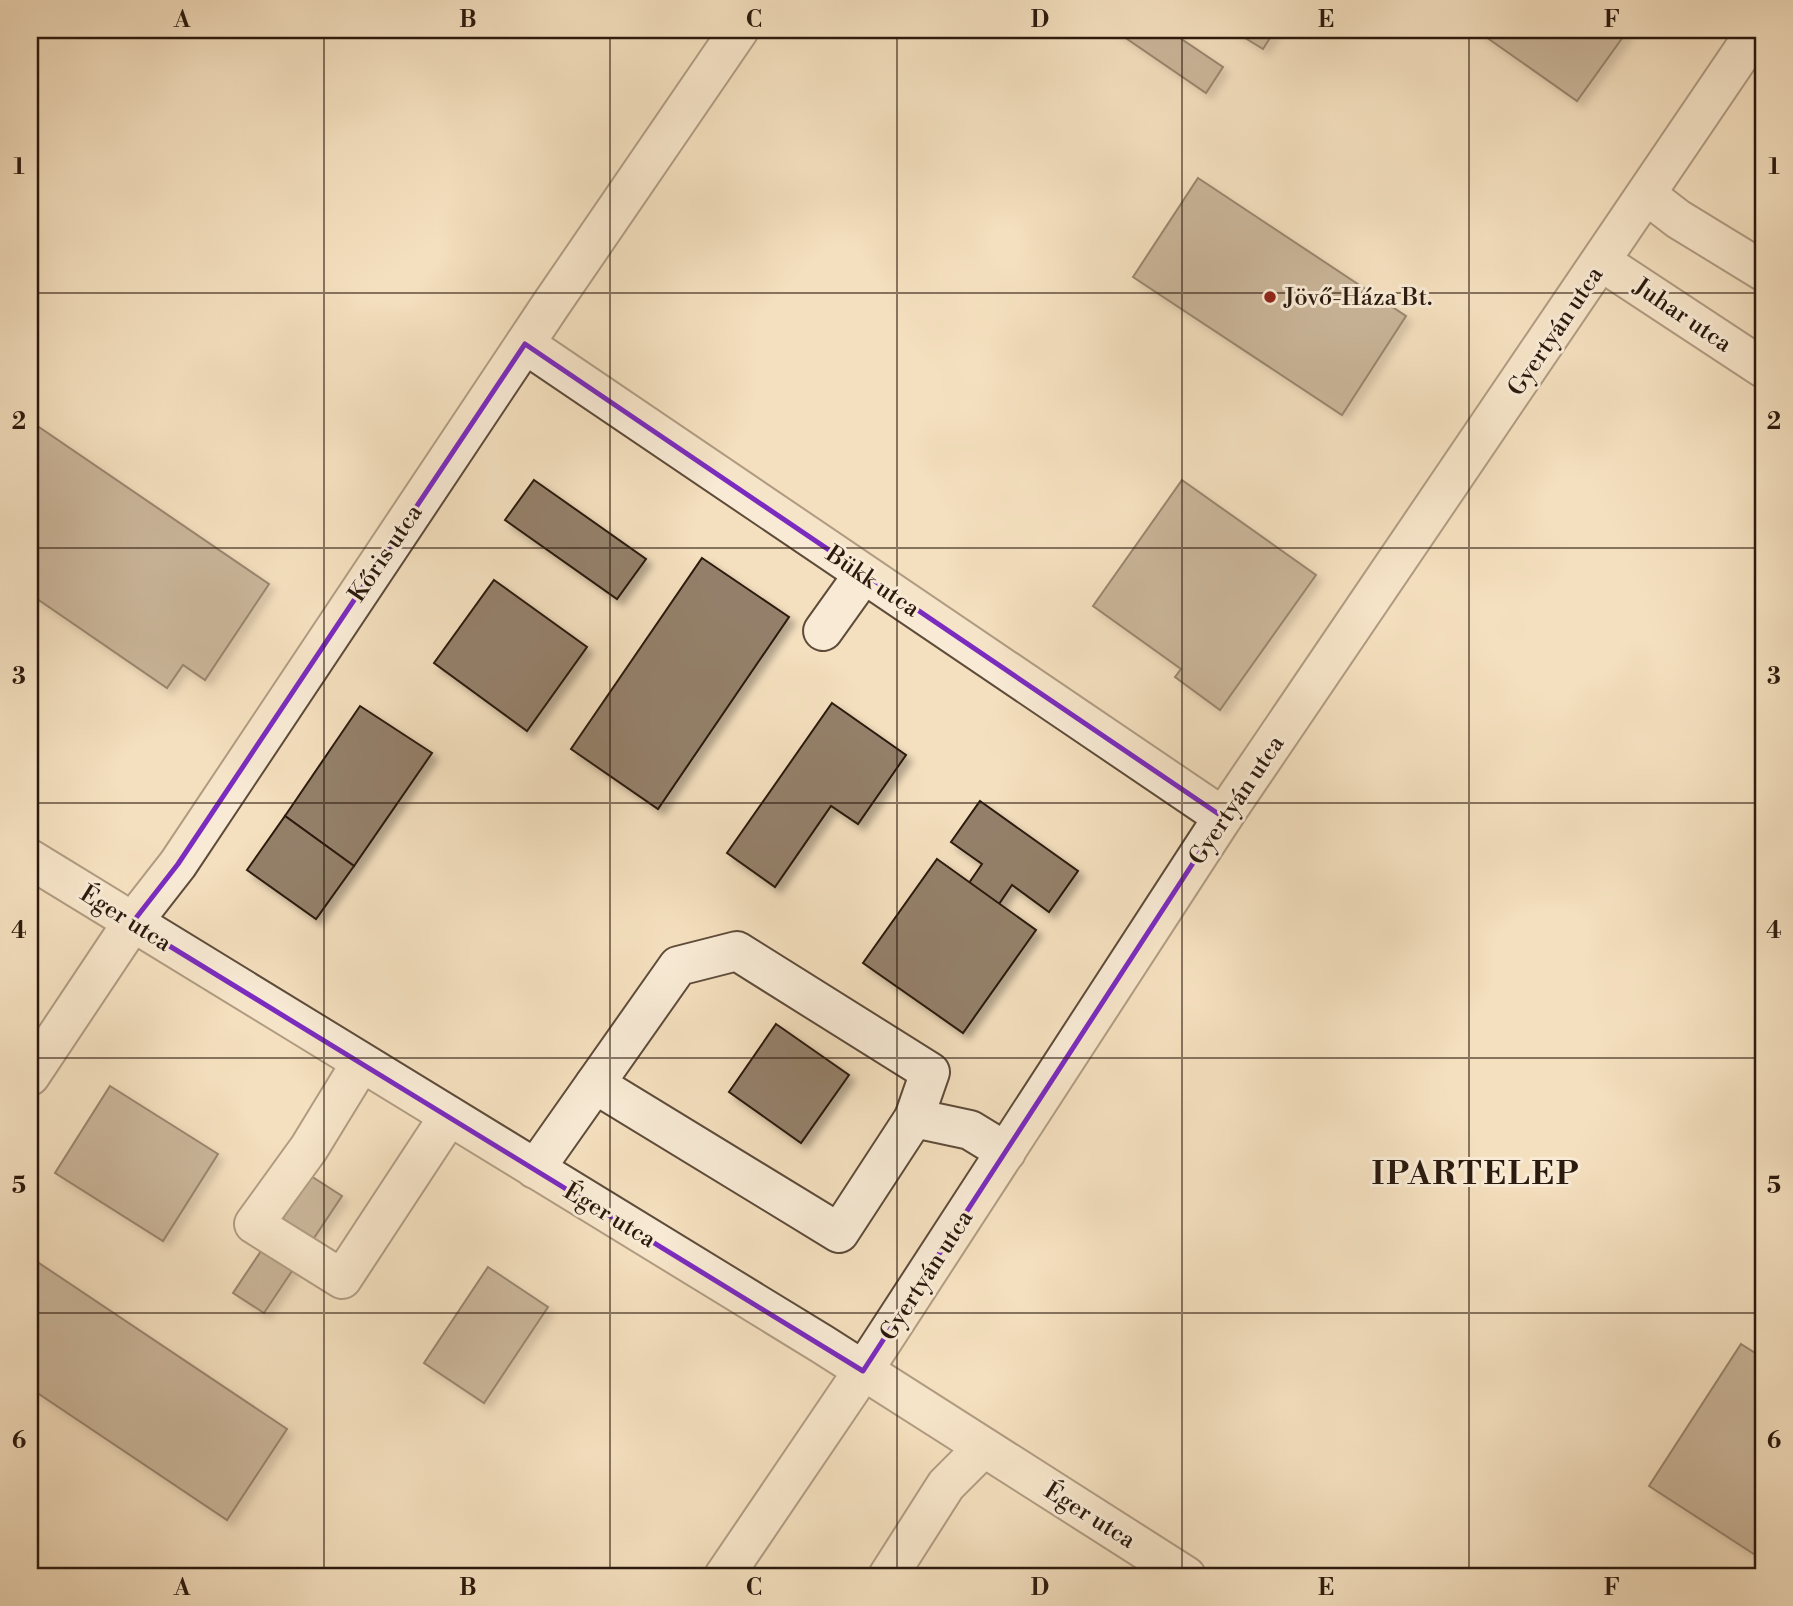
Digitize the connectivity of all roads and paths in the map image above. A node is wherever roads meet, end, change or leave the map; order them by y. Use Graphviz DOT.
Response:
graph roads {
  1 [pos="739,30"];
  2 [pos="1757,30"];
  3 [pos="1647,195"];
  4 [pos="1602,262"];
  5 [pos="1763,271"];
  6 [pos="525,344"];
  7 [pos="1763,368"];
  8 [pos="863,575"];
  9 [pos="823,631"];
  10 [pos="1223,817"];
  11 [pos="30,859"];
  12 [pos="132,923"];
  13 [pos="362,1063"];
  14 [pos="30,1076"];
  15 [pos="595,1084"];
  16 [pos="449,1116"];
  17 [pos="914,1118"];
  18 [pos="1006,1152"];
  19 [pos="535,1169"];
  20 [pos="863,1371"];
  21 [pos="984,1448"];
  22 [pos="724,1576"];
  23 [pos="888,1576"];
  24 [pos="1186,1576"];
  1 -- 6 [label="street, Kőris utca"];
  2 -- 3 [label="street, Gyertyán utca"];
  3 -- 4 [label="street, Gyertyán utca"];
  3 -- 5 [label="street"];
  4 -- 7 [label="street, Juhar utca"];
  4 -- 10 [label="street, Gyertyán utca"];
  6 -- 8 [label="street, Bükk utca"];
  6 -- 12 [label="street, Kőris utca"];
  8 -- 9 [label="street"];
  8 -- 10 [label="street, Bükk utca"];
  10 -- 18 [label="street, Gyertyán utca"];
  11 -- 12 [label="street, Éger utca"];
  12 -- 13 [label="street, Éger utca"];
  12 -- 14 [label="street, Kőris utca"];
  13 -- 16 [label="street, Éger utca"];
  13 -- 16 [label="street"];
  15 -- 17 [label="street"];
  15 -- 17 [label="street"];
  15 -- 19 [label="street"];
  16 -- 19 [label="street, Éger utca"];
  17 -- 18 [label="street"];
  18 -- 20 [label="street, Gyertyán utca"];
  19 -- 20 [label="street, Éger utca"];
  20 -- 21 [label="street, Éger utca"];
  20 -- 22 [label="street, Gyertyán utca"];
  21 -- 23 [label="street"];
  21 -- 24 [label="street, Éger utca"];
}
